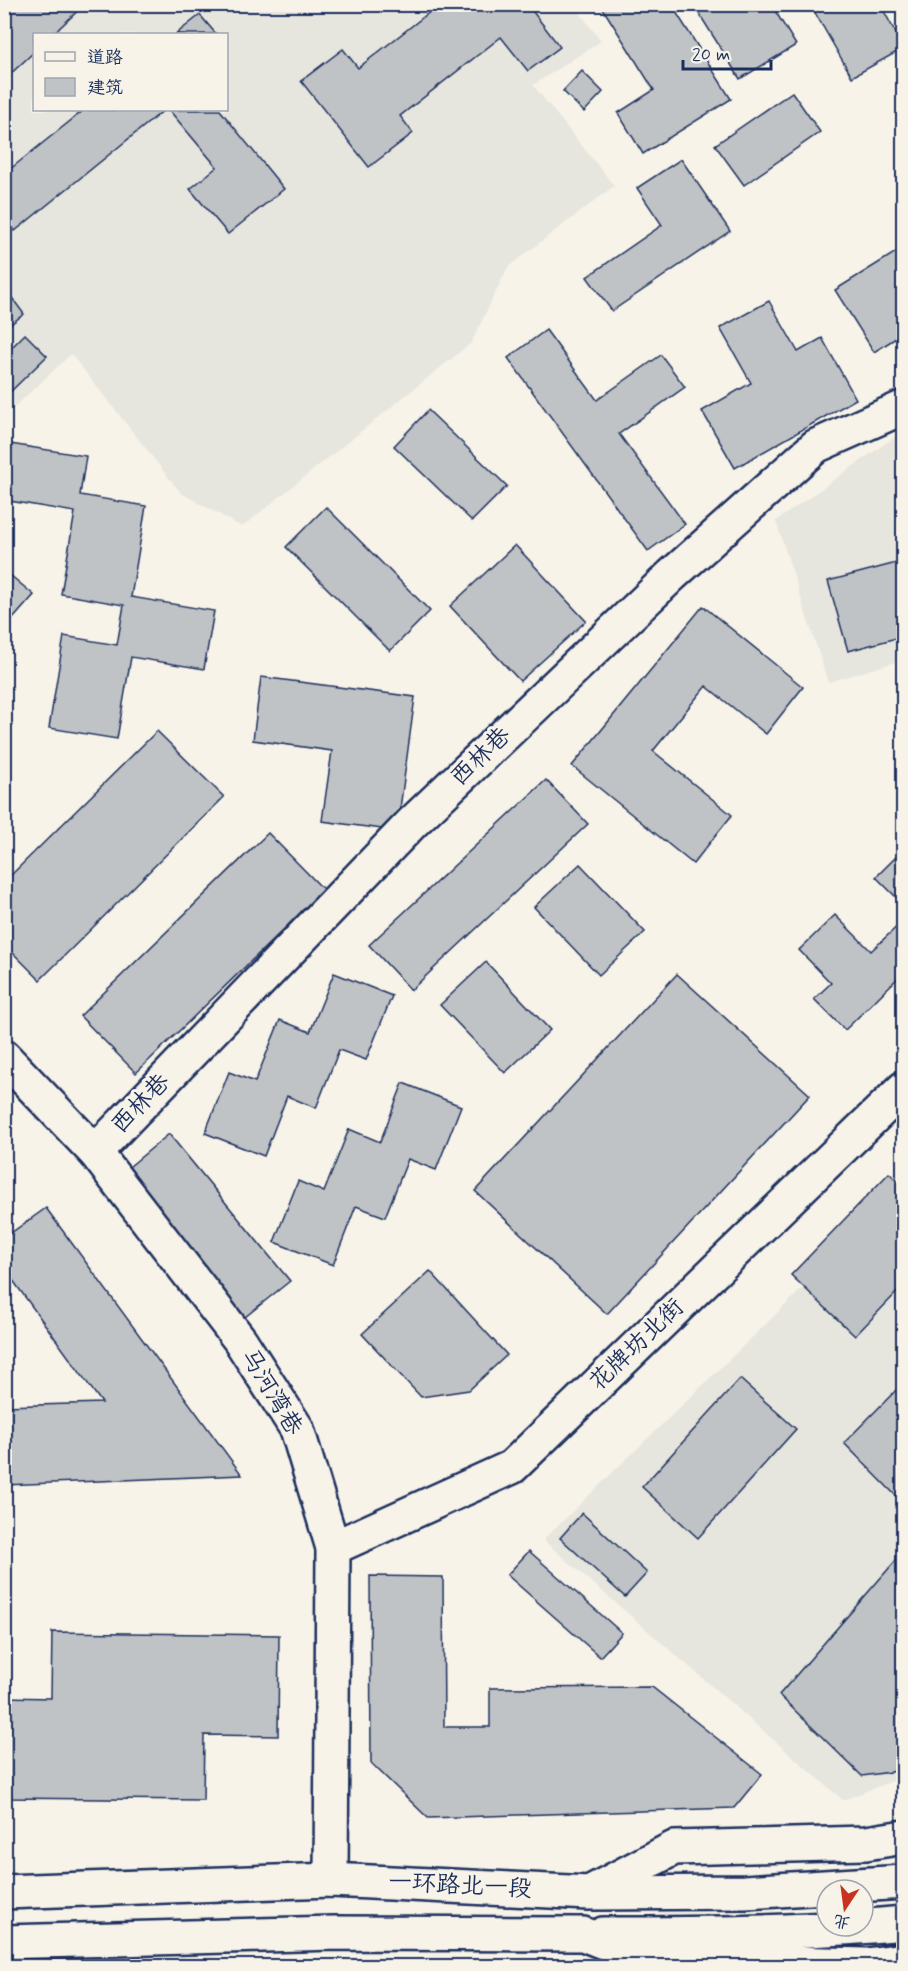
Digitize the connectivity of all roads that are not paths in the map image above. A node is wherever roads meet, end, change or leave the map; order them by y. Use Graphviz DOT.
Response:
graph roads {
  1 [pos="903,408"];
  2 [pos="4,1057"];
  3 [pos="903,1088"];
  4 [pos="95,1152"];
  5 [pos="333,1548"];
  6 [pos="903,1837"];
  7 [pos="331,1880"];
  8 [pos="898,1883"];
  9 [pos="4,1892"];
  10 [pos="589,1893"];
  11 [pos="901,1923"];
  12 [pos="583,1934"];
  13 [pos="4,1942"];
  14 [pos="903,1960"];
  15 [pos="801,1965"];
  1 -- 4 [label="street, 西林巷"];
  2 -- 4 [label="street, 马河湾巷"];
  3 -- 5 [label="street, 花牌坊北街"];
  4 -- 5 [label="street, 马河湾巷"];
  5 -- 7 [label="street, 马河湾巷"];
  6 -- 10 [label="street"];
  7 -- 9 [label="street, 一环路北一段"];
  7 -- 10 [label="street, 一环路北一段"];
  8 -- 10 [label="street, 一环路北一段"];
  11 -- 12 [label="street"];
  12 -- 13 [label="street, 一环路北一段"];
  12 -- 15 [label="street, 一环路北一段"];
  14 -- 15 [label="street, 一环路北一段"];
}
